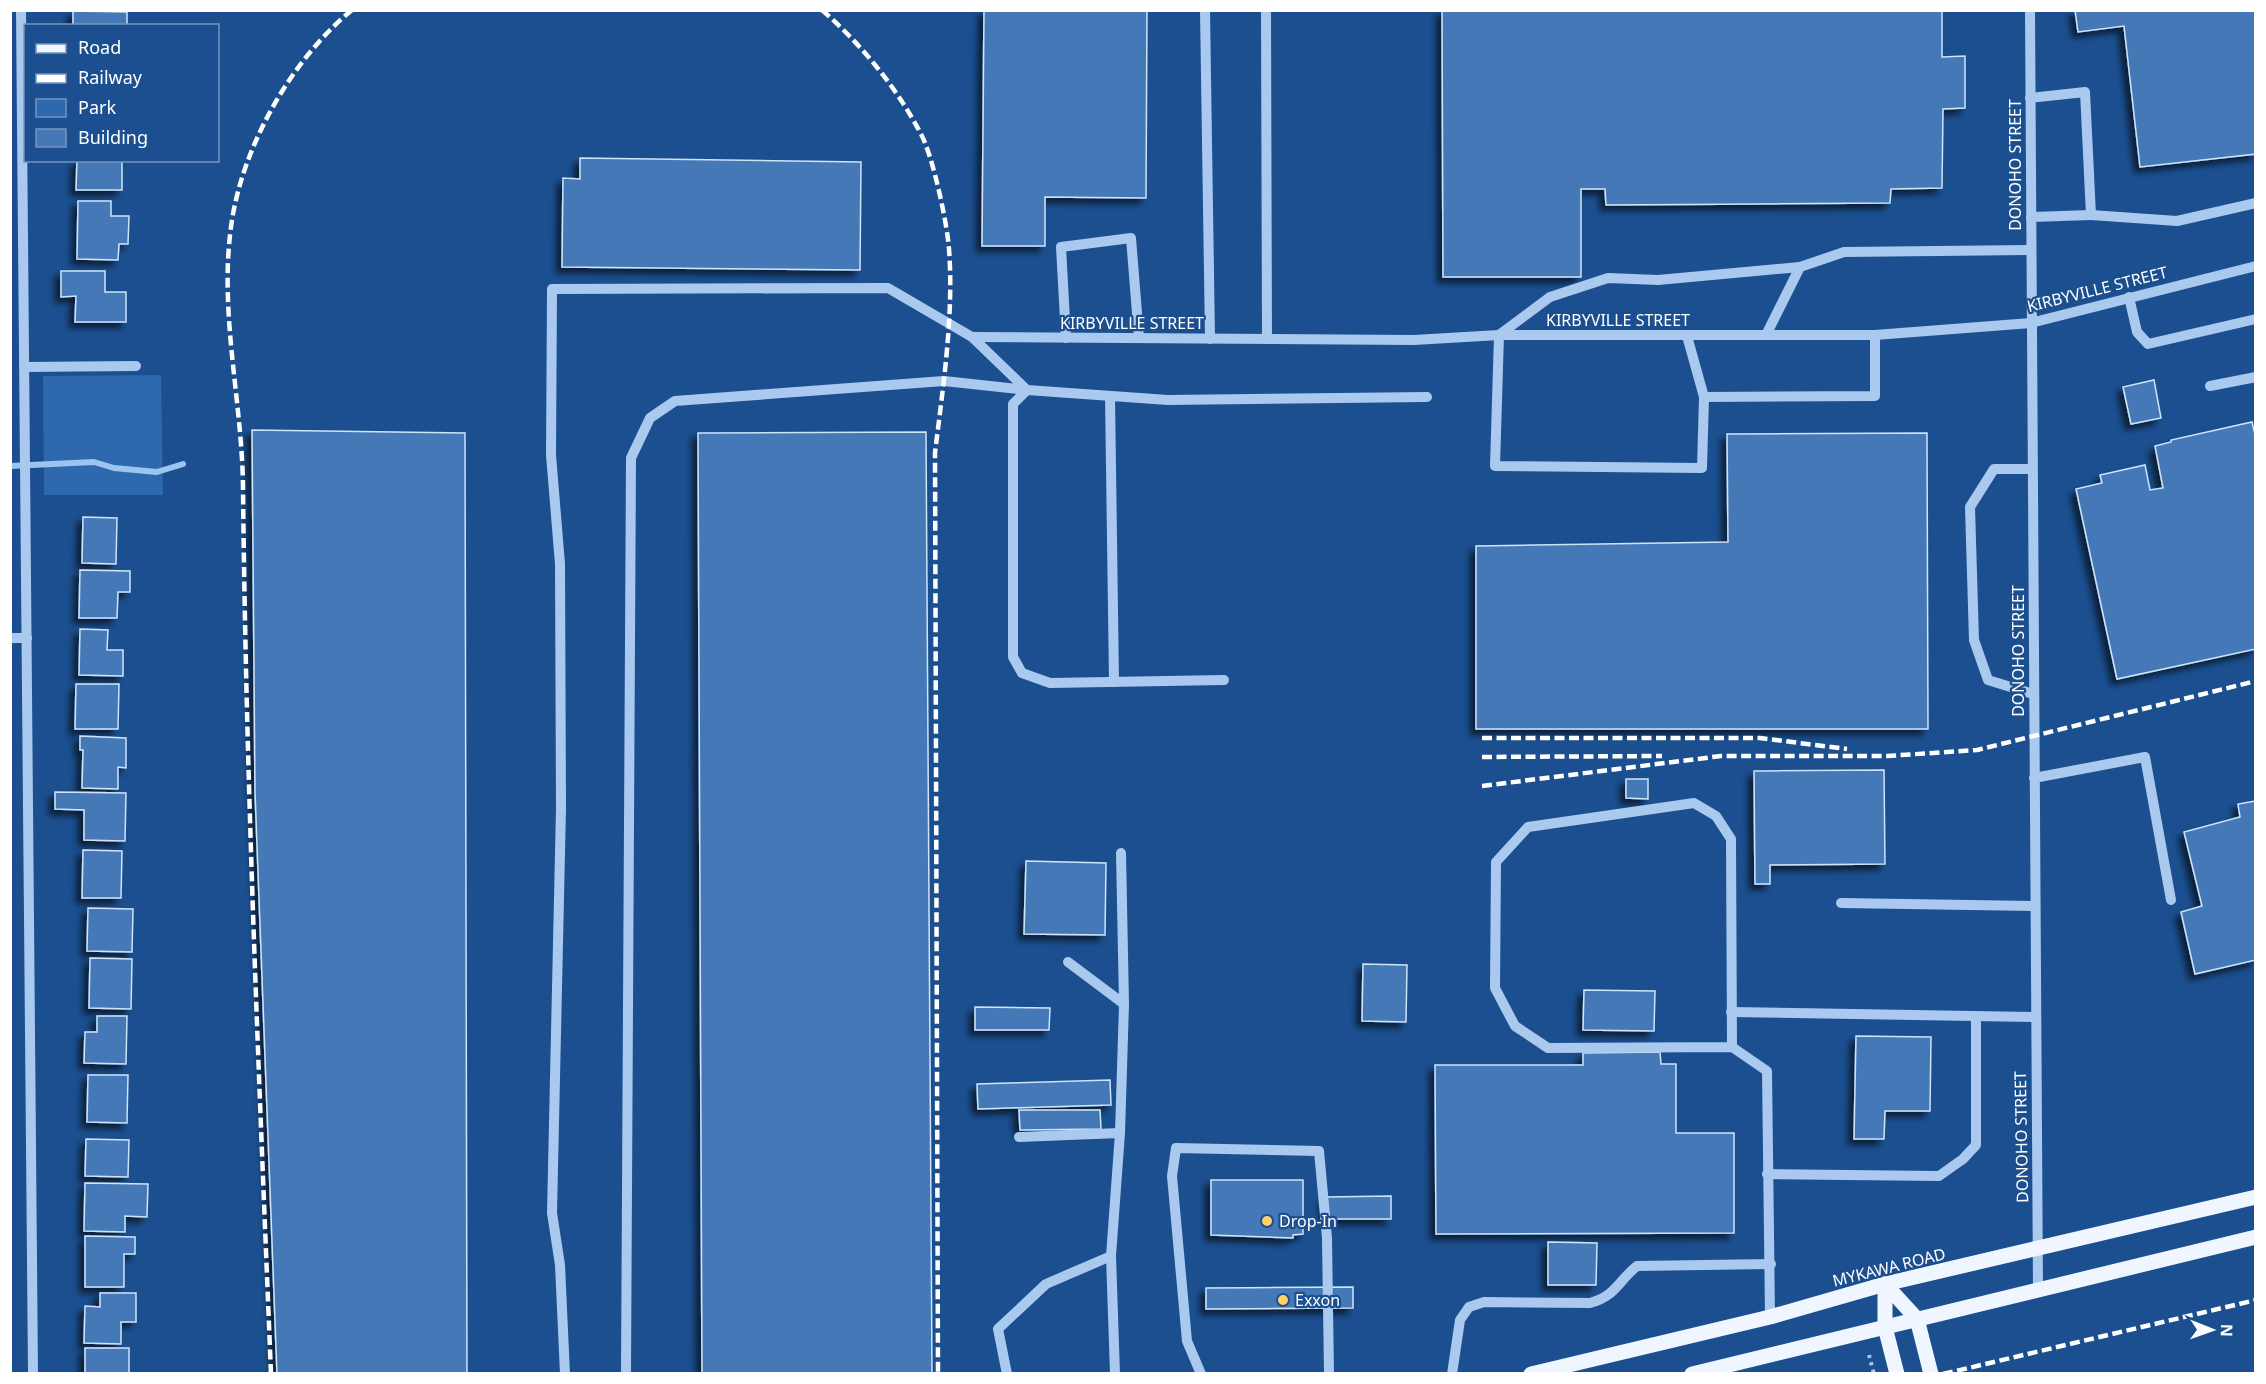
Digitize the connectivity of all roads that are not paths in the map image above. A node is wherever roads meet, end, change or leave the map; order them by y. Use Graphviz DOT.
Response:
graph roads {
  1 [pos="21,10"];
  2 [pos="1206,10"];
  3 [pos="1266,10"];
  4 [pos="2030,10"];
  5 [pos="2030,98"];
  6 [pos="2256,203"];
  7 [pos="10,209"];
  8 [pos="22,209"];
  9 [pos="2091,215"];
  10 [pos="2031,217"];
  11 [pos="2030,250"];
  12 [pos="2256,266"];
  13 [pos="1800,267"];
  14 [pos="2128,297"];
  15 [pos="2256,319"];
  16 [pos="2031,323"];
  17 [pos="1766,334"];
  18 [pos="1875,335"];
  19 [pos="1499,336"];
  20 [pos="1687,336"];
  21 [pos="972,337"];
  22 [pos="1066,338"];
  23 [pos="1138,338"];
  24 [pos="1210,339"];
  25 [pos="1267,339"];
  26 [pos="136,366"];
  27 [pos="24,367"];
  28 [pos="2256,377"];
  29 [pos="2210,386"];
  30 [pos="1027,390"];
  31 [pos="1110,396"];
  32 [pos="1704,397"];
  33 [pos="1427,398"];
  34 [pos="2032,469"];
  35 [pos="10,638"];
  36 [pos="27,638"];
  37 [pos="1224,680"];
  38 [pos="1114,682"];
  39 [pos="2033,694"];
  40 [pos="2034,778"];
  41 [pos="1121,853"];
  42 [pos="2170,900"];
  43 [pos="1841,903"];
  44 [pos="2034,906"];
  45 [pos="1068,962"];
  46 [pos="1124,1004"];
  47 [pos="1731,1012"];
  48 [pos="2034,1017"];
  49 [pos="1976,1018"];
  50 [pos="1732,1047"];
  51 [pos="1120,1133"];
  52 [pos="1019,1137"];
  53 [pos="1767,1174"];
  54 [pos="2256,1197"];
  55 [pos="2256,1237"];
  56 [pos="2035,1249"];
  57 [pos="1111,1256"];
  58 [pos="1771,1264"];
  59 [pos="1885,1284"];
  60 [pos="2038,1291"];
  61 [pos="1770,1317"];
  62 [pos="1917,1319"];
  63 [pos="1885,1327"];
  64 [pos="1452,1371"];
  65 [pos="33,1374"];
  66 [pos="565,1374"];
  67 [pos="627,1374"];
  68 [pos="1007,1374"];
  69 [pos="1115,1374"];
  70 [pos="1201,1374"];
  71 [pos="1329,1374"];
  72 [pos="1531,1374"];
  73 [pos="1692,1374"];
  74 [pos="1897,1374"];
  75 [pos="1931,1374"];
  1 -- 8 [label="street"];
  2 -- 24 [label="street"];
  3 -- 25 [label="street"];
  4 -- 5 [label="street, DONOHO STREET"];
  5 -- 9 [label="street"];
  5 -- 10 [label="street, DONOHO STREET"];
  6 -- 9 [label="street"];
  7 -- 8 [label="street"];
  8 -- 27 [label="street"];
  9 -- 10 [label="street"];
  10 -- 11 [label="street, DONOHO STREET"];
  11 -- 13 [label="street"];
  11 -- 16 [label="street, DONOHO STREET"];
  12 -- 14 [label="street, KIRBYVILLE STREET"];
  13 -- 17 [label="street"];
  13 -- 19 [label="street"];
  14 -- 15 [label="street"];
  14 -- 16 [label="street, KIRBYVILLE STREET"];
  16 -- 18 [label="street, KIRBYVILLE STREET"];
  16 -- 34 [label="street, DONOHO STREET"];
  17 -- 18 [label="street, KIRBYVILLE STREET"];
  17 -- 20 [label="street, KIRBYVILLE STREET"];
  18 -- 32 [label="street"];
  19 -- 20 [label="street, KIRBYVILLE STREET"];
  19 -- 25 [label="street, KIRBYVILLE STREET"];
  19 -- 32 [label="street"];
  20 -- 32 [label="street"];
  21 -- 22 [label="street, KIRBYVILLE STREET"];
  21 -- 30 [label="street"];
  21 -- 66 [label="street"];
  22 -- 23 [label="street, KIRBYVILLE STREET"];
  22 -- 23 [label="street"];
  23 -- 24 [label="street, KIRBYVILLE STREET"];
  24 -- 25 [label="street, KIRBYVILLE STREET"];
  26 -- 27 [label="street"];
  27 -- 36 [label="street"];
  28 -- 29 [label="street"];
  30 -- 31 [label="street"];
  30 -- 38 [label="street"];
  30 -- 67 [label="street"];
  31 -- 33 [label="street"];
  31 -- 38 [label="street"];
  34 -- 39 [label="street, DONOHO STREET"];
  34 -- 39 [label="street"];
  35 -- 36 [label="street"];
  36 -- 65 [label="street"];
  37 -- 38 [label="street"];
  39 -- 40 [label="street, DONOHO STREET"];
  40 -- 42 [label="street"];
  40 -- 44 [label="street, DONOHO STREET"];
  41 -- 46 [label="street"];
  43 -- 44 [label="street"];
  44 -- 48 [label="street, DONOHO STREET"];
  45 -- 46 [label="street"];
  46 -- 51 [label="street"];
  47 -- 49 [label="street"];
  47 -- 50 [label="street"];
  47 -- 50 [label="street"];
  48 -- 49 [label="street"];
  48 -- 56 [label="street, DONOHO STREET"];
  49 -- 53 [label="street"];
  50 -- 53 [label="street"];
  51 -- 52 [label="street"];
  51 -- 57 [label="street"];
  53 -- 58 [label="street"];
  54 -- 56 [label="main road, MYKAWA ROAD"];
  55 -- 60 [label="main road"];
  56 -- 59 [label="main road, MYKAWA ROAD"];
  56 -- 60 [label="street, DONOHO STREET"];
  57 -- 68 [label="street"];
  57 -- 69 [label="street"];
  58 -- 61 [label="street"];
  58 -- 64 [label="street"];
  59 -- 61 [label="main road, MYKAWA ROAD"];
  59 -- 62 [label="main road"];
  59 -- 63 [label="main road"];
  60 -- 62 [label="main road"];
  61 -- 72 [label="main road, MYKAWA ROAD"];
  62 -- 63 [label="main road"];
  62 -- 75 [label="main road"];
  63 -- 73 [label="main road"];
  63 -- 74 [label="main road"];
  70 -- 71 [label="street"];
}
